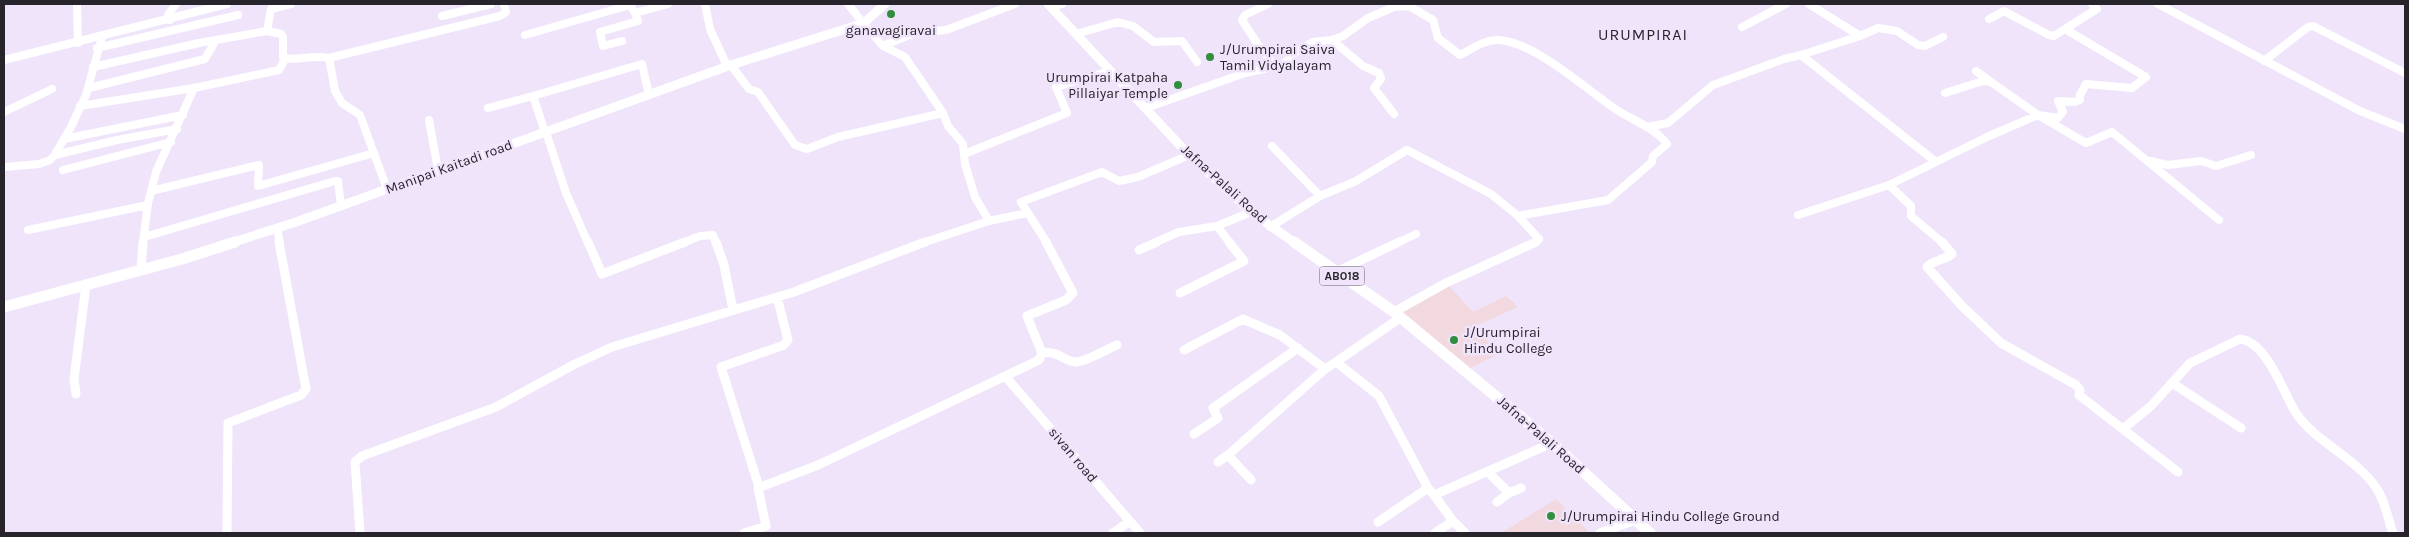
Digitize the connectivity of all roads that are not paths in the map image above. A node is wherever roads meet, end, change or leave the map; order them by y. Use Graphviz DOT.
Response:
graph roads {
  1 [pos="78,4"];
  2 [pos="176,4"];
  3 [pos="228,4"];
  4 [pos="291,4"];
  5 [pos="491,4"];
  6 [pos="504,4"];
  7 [pos="668,4"];
  8 [pos="704,4"];
  9 [pos="848,4"];
  10 [pos="885,4"];
  11 [pos="1015,4"];
  12 [pos="1268,4"];
  13 [pos="1786,4"];
  14 [pos="1809,4"];
  15 [pos="2092,4"];
  16 [pos="2158,4"];
  17 [pos="1054,5"];
  18 [pos="1392,5"];
  19 [pos="1411,5"];
  20 [pos="635,13"];
  21 [pos="238,15"];
  22 [pos="442,16"];
  23 [pos="1989,19"];
  24 [pos="170,20"];
  25 [pos="863,23"];
  26 [pos="1742,27"];
  27 [pos="2065,29"];
  28 [pos="267,31"];
  29 [pos="1076,34"];
  30 [pos="525,35"];
  31 [pos="1860,36"];
  32 [pos="102,37"];
  33 [pos="1943,37"];
  34 [pos="216,40"];
  35 [pos="1332,40"];
  36 [pos="622,41"];
  37 [pos="78,43"];
  38 [pos="883,46"];
  39 [pos="97,48"];
  40 [pos="1801,55"];
  41 [pos="329,58"];
  42 [pos="285,59"];
  43 [pos="4,60"];
  44 [pos="2264,61"];
  45 [pos="1197,62"];
  46 [pos="729,66"];
  47 [pos="93,67"];
  48 [pos="1277,67"];
  49 [pos="1110,71"];
  50 [pos="1976,71"];
  51 [pos="2405,73"];
  52 [pos="1991,82"];
  53 [pos="89,88"];
  54 [pos="194,88"];
  55 [pos="52,90"];
  56 [pos="649,94"];
  57 [pos="1945,94"];
  58 [pos="533,96"];
  59 [pos="80,106"];
  60 [pos="488,108"];
  61 [pos="1146,108"];
  62 [pos="4,112"];
  63 [pos="943,113"];
  64 [pos="1394,114"];
  65 [pos="183,115"];
  66 [pos="2038,115"];
  67 [pos="429,120"];
  68 [pos="1647,127"];
  69 [pos="177,129"];
  70 [pos="2405,129"];
  71 [pos="545,132"];
  72 [pos="64,139"];
  73 [pos="171,142"];
  74 [pos="1272,146"];
  75 [pos="374,152"];
  76 [pos="964,154"];
  77 [pos="55,155"];
  78 [pos="1189,155"];
  79 [pos="2251,155"];
  80 [pos="2147,160"];
  81 [pos="1936,162"];
  82 [pos="4,167"];
  83 [pos="63,170"];
  84 [pos="438,170"];
  85 [pos="1889,185"];
  86 [pos="387,189"];
  87 [pos="151,191"];
  88 [pos="1320,196"];
  89 [pos="148,205"];
  90 [pos="341,206"];
  91 [pos="1251,212"];
  92 [pos="1027,214"];
  93 [pos="1798,215"];
  94 [pos="1518,216"];
  95 [pos="2219,220"];
  96 [pos="989,221"];
  97 [pos="1217,226"];
  98 [pos="1270,226"];
  99 [pos="277,228"];
  100 [pos="28,230"];
  101 [pos="1416,234"];
  102 [pos="144,238"];
  103 [pos="1139,250"];
  104 [pos="141,270"];
  105 [pos="1336,272"];
  106 [pos="86,285"];
  107 [pos="1180,292"];
  108 [pos="777,297"];
  109 [pos="4,307"];
  110 [pos="733,310"];
  111 [pos="1397,315"];
  112 [pos="1117,345"];
  113 [pos="1298,348"];
  114 [pos="1184,350"];
  115 [pos="1042,353"];
  116 [pos="1336,362"];
  117 [pos="1325,369"];
  118 [pos="1006,377"];
  119 [pos="2172,383"];
  120 [pos="76,394"];
  121 [pos="2124,428"];
  122 [pos="2241,428"];
  123 [pos="1194,434"];
  124 [pos="1552,443"];
  125 [pos="1228,455"];
  126 [pos="1218,462"];
  127 [pos="1488,472"];
  128 [pos="2178,472"];
  129 [pos="1251,480"];
  130 [pos="759,487"];
  131 [pos="1521,488"];
  132 [pos="1431,492"];
  133 [pos="1509,493"];
  134 [pos="1496,502"];
  135 [pos="1634,520"];
  136 [pos="1453,521"];
  137 [pos="1129,522"];
  138 [pos="1378,522"];
  139 [pos="227,533"];
  140 [pos="360,533"];
  141 [pos="744,533"];
  142 [pos="1113,533"];
  143 [pos="1140,533"];
  144 [pos="1435,533"];
  145 [pos="1465,533"];
  146 [pos="1600,533"];
  147 [pos="1650,533"];
  148 [pos="2393,533"];
  1 -- 37 [label="street"];
  2 -- 24 [label="street"];
  3 -- 24 [label="street"];
  4 -- 28 [label="street"];
  5 -- 22 [label="street"];
  6 -- 41 [label="street"];
  7 -- 20 [label="street"];
  8 -- 46 [label="street"];
  9 -- 25 [label="street"];
  10 -- 25 [label="main road, Manipai Kaitadi road"];
  11 -- 38 [label="street"];
  12 -- 48 [label="street"];
  13 -- 26 [label="street"];
  14 -- 31 [label="street"];
  15 -- 27 [label="street"];
  16 -- 44 [label="street"];
  17 -- 29 [label="main road, Jafna-Palali Road / AB018"];
  18 -- 19 [label="street"];
  18 -- 35 [label="street"];
  19 -- 68 [label="street"];
  20 -- 30 [label="street"];
  20 -- 36 [label="street"];
  21 -- 39 [label="street"];
  23 -- 27 [label="street"];
  24 -- 32 [label="street"];
  25 -- 38 [label="street"];
  25 -- 46 [label="main road, Manipai Kaitadi road"];
  27 -- 66 [label="street"];
  28 -- 34 [label="street"];
  28 -- 42 [label="street"];
  29 -- 45 [label="street"];
  29 -- 49 [label="main road, Jafna-Palali Road / AB018"];
  31 -- 33 [label="street"];
  31 -- 40 [label="street"];
  32 -- 37 [label="street"];
  32 -- 39 [label="street"];
  34 -- 47 [label="street"];
  34 -- 53 [label="street"];
  35 -- 48 [label="street"];
  35 -- 64 [label="street"];
  37 -- 43 [label="street"];
  38 -- 63 [label="street"];
  39 -- 47 [label="street"];
  40 -- 68 [label="street"];
  40 -- 81 [label="street"];
  41 -- 42 [label="street"];
  41 -- 75 [label="street"];
  42 -- 54 [label="street"];
  44 -- 51 [label="street"];
  44 -- 70 [label="street"];
  46 -- 56 [label="main road, Manipai Kaitadi road"];
  46 -- 63 [label="street"];
  47 -- 53 [label="street"];
  48 -- 61 [label="street"];
  49 -- 61 [label="main road, Jafna-Palali Road / AB018"];
  49 -- 76 [label="street"];
  50 -- 52 [label="street"];
  52 -- 57 [label="street"];
  52 -- 66 [label="street"];
  53 -- 59 [label="street"];
  54 -- 59 [label="street"];
  54 -- 65 [label="street"];
  55 -- 62 [label="street"];
  56 -- 58 [label="street"];
  56 -- 71 [label="main road, Manipai Kaitadi road"];
  58 -- 60 [label="street"];
  58 -- 71 [label="street"];
  59 -- 72 [label="street"];
  61 -- 78 [label="main road, Jafna-Palali Road / AB018"];
  63 -- 76 [label="street"];
  65 -- 69 [label="street"];
  65 -- 72 [label="street"];
  66 -- 80 [label="street"];
  66 -- 81 [label="street"];
  67 -- 84 [label="street"];
  68 -- 94 [label="street"];
  69 -- 73 [label="street"];
  69 -- 77 [label="street"];
  71 -- 84 [label="main road, Manipai Kaitadi road"];
  71 -- 110 [label="street"];
  72 -- 77 [label="street"];
  73 -- 83 [label="street"];
  73 -- 87 [label="street"];
  74 -- 88 [label="street"];
  75 -- 86 [label="street"];
  75 -- 87 [label="street"];
  76 -- 96 [label="street"];
  77 -- 82 [label="street"];
  78 -- 91 [label="main road, Jafna-Palali Road / AB018"];
  78 -- 92 [label="street"];
  79 -- 80 [label="street"];
  80 -- 95 [label="street"];
  81 -- 85 [label="street"];
  84 -- 86 [label="main road, Manipai Kaitadi road"];
  85 -- 93 [label="street"];
  85 -- 121 [label="street"];
  86 -- 90 [label="main road, Manipai Kaitadi road"];
  87 -- 89 [label="street"];
  88 -- 94 [label="street"];
  88 -- 98 [label="street"];
  89 -- 100 [label="street"];
  89 -- 102 [label="street"];
  90 -- 99 [label="main road, Manipai Kaitadi road"];
  90 -- 102 [label="street"];
  91 -- 97 [label="street"];
  91 -- 98 [label="main road, Jafna-Palali Road / AB018"];
  92 -- 96 [label="street"];
  92 -- 115 [label="street"];
  94 -- 111 [label="street"];
  96 -- 108 [label="street"];
  97 -- 103 [label="street"];
  97 -- 107 [label="street"];
  98 -- 105 [label="main road, Jafna-Palali Road / AB018"];
  99 -- 104 [label="main road, Manipai Kaitadi road"];
  99 -- 139 [label="street"];
  101 -- 105 [label="street"];
  102 -- 104 [label="street"];
  104 -- 106 [label="main road, Manipai Kaitadi road"];
  105 -- 111 [label="main road, Jafna-Palali Road / AB018"];
  106 -- 109 [label="main road, Manipai Kaitadi road"];
  106 -- 120 [label="street"];
  108 -- 110 [label="street"];
  108 -- 130 [label="street"];
  110 -- 140 [label="street"];
  111 -- 116 [label="street"];
  111 -- 124 [label="main road, Jafna-Palali Road / AB018"];
  112 -- 115 [label="street"];
  113 -- 114 [label="street"];
  113 -- 117 [label="street"];
  113 -- 123 [label="street"];
  115 -- 118 [label="street"];
  116 -- 117 [label="street"];
  116 -- 132 [label="street"];
  117 -- 125 [label="street"];
  118 -- 130 [label="street"];
  118 -- 137 [label="street, sivan road"];
  119 -- 121 [label="street"];
  119 -- 122 [label="street"];
  119 -- 148 [label="street"];
  121 -- 128 [label="street"];
  124 -- 127 [label="street"];
  124 -- 135 [label="main road, Jafna-Palali Road / AB018"];
  125 -- 126 [label="street"];
  125 -- 129 [label="street"];
  127 -- 132 [label="street"];
  127 -- 133 [label="street"];
  130 -- 141 [label="street"];
  131 -- 133 [label="street"];
  132 -- 136 [label="street"];
  132 -- 138 [label="street"];
  133 -- 134 [label="street"];
  135 -- 146 [label="street"];
  135 -- 147 [label="main road, Jafna-Palali Road / AB018"];
  136 -- 144 [label="street"];
  136 -- 145 [label="street"];
  137 -- 142 [label="street"];
  137 -- 143 [label="street, sivan road"];
}
